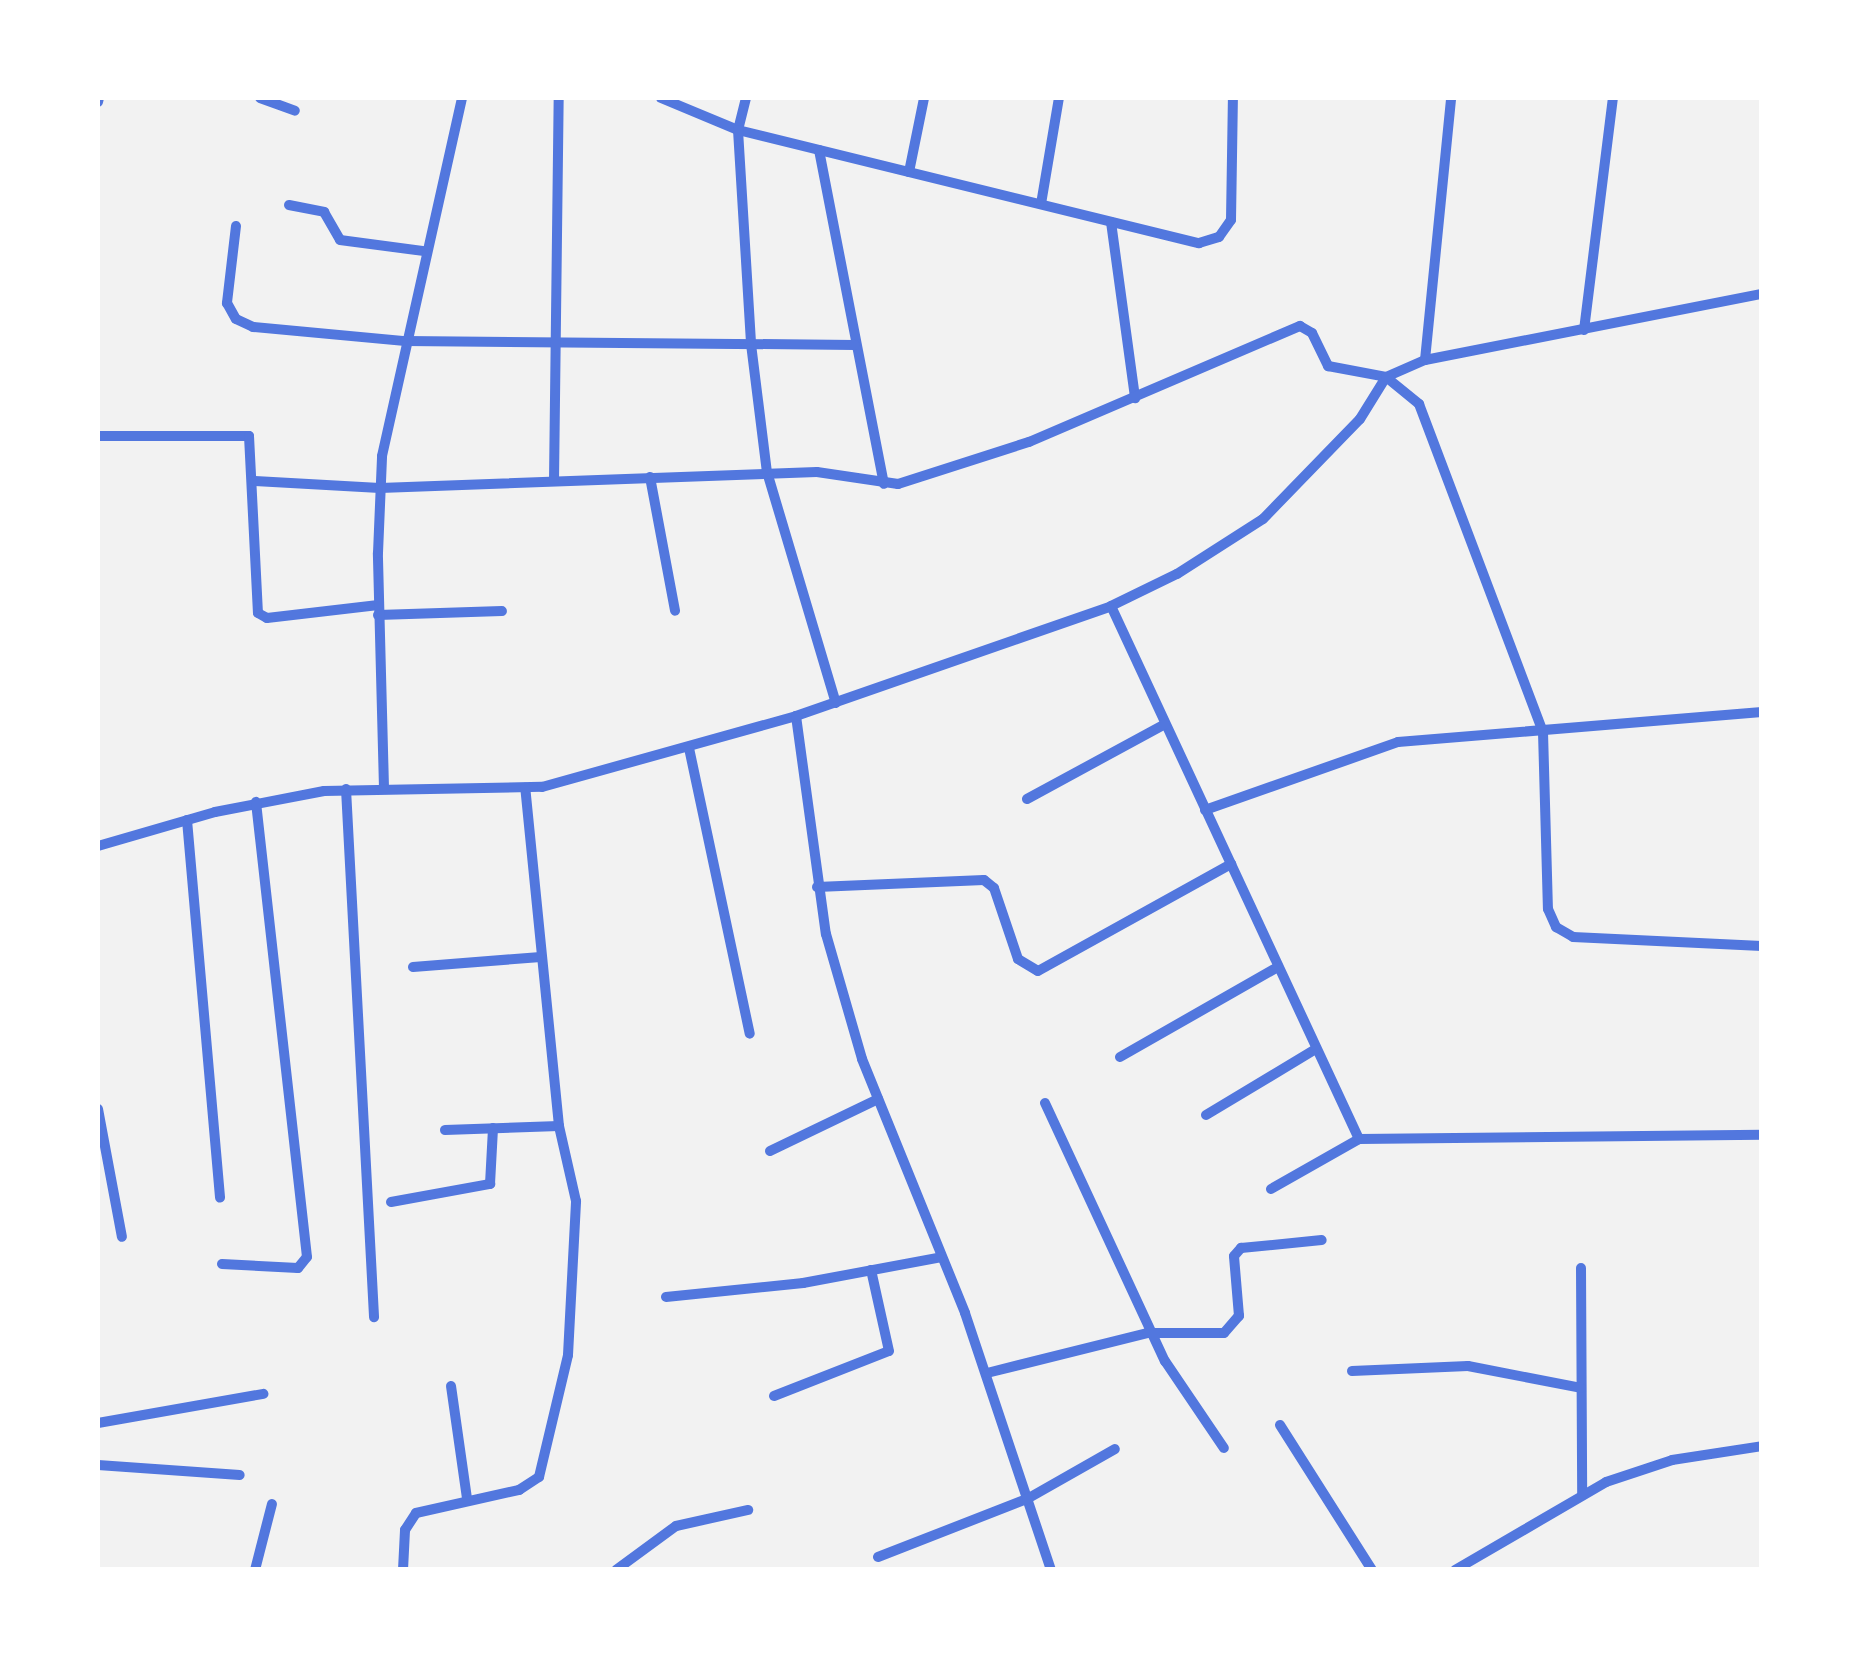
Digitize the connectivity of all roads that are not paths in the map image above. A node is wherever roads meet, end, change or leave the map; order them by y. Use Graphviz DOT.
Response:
graph roads {
  1 [pos="260,98"];
  2 [pos="462,98"];
  3 [pos="560,98"];
  4 [pos="661,98"];
  5 [pos="746,98"];
  6 [pos="924,98"];
  7 [pos="1058,98"];
  8 [pos="1233,98"];
  9 [pos="1451,98"];
  10 [pos="1613,98"];
  11 [pos="295,110"];
  12 [pos="738,130"];
  13 [pos="819,150"];
  14 [pos="909,172"];
  15 [pos="1041,204"];
  16 [pos="289,205"];
  17 [pos="1111,222"];
  18 [pos="236,226"];
  19 [pos="424,251"];
  20 [pos="1762,294"];
  21 [pos="1584,330"];
  22 [pos="405,340"];
  23 [pos="556,342"];
  24 [pos="751,344"];
  25 [pos="855,345"];
  26 [pos="1425,360"];
  27 [pos="1386,377"];
  28 [pos="1135,398"];
  29 [pos="98,436"];
  30 [pos="767,472"];
  31 [pos="650,477"];
  32 [pos="254,481"];
  33 [pos="554,481"];
  34 [pos="884,484"];
  35 [pos="380,488"];
  36 [pos="1112,606"];
  37 [pos="378,610"];
  38 [pos="502,611"];
  39 [pos="675,611"];
  40 [pos="836,703"];
  41 [pos="1762,712"];
  42 [pos="796,716"];
  43 [pos="1165,724"];
  44 [pos="1543,732"];
  45 [pos="689,748"];
  46 [pos="384,788"];
  47 [pos="524,788"];
  48 [pos="346,789"];
  49 [pos="1027,800"];
  50 [pos="256,802"];
  51 [pos="1205,810"];
  52 [pos="187,820"];
  53 [pos="98,846"];
  54 [pos="1230,864"];
  55 [pos="817,887"];
  56 [pos="1762,946"];
  57 [pos="541,958"];
  58 [pos="413,967"];
  59 [pos="1278,967"];
  60 [pos="750,1034"];
  61 [pos="1316,1049"];
  62 [pos="1120,1057"];
  63 [pos="878,1099"];
  64 [pos="1045,1103"];
  65 [pos="98,1109"];
  66 [pos="1206,1115"];
  67 [pos="559,1126"];
  68 [pos="494,1128"];
  69 [pos="445,1130"];
  70 [pos="1762,1135"];
  71 [pos="1358,1139"];
  72 [pos="770,1151"];
  73 [pos="1271,1189"];
  74 [pos="220,1198"];
  75 [pos="391,1202"];
  76 [pos="122,1238"];
  77 [pos="1322,1240"];
  78 [pos="942,1257"];
  79 [pos="222,1264"];
  80 [pos="1581,1268"];
  81 [pos="871,1270"];
  82 [pos="666,1297"];
  83 [pos="374,1317"];
  84 [pos="1156,1333"];
  85 [pos="1352,1371"];
  86 [pos="986,1373"];
  87 [pos="451,1386"];
  88 [pos="1581,1388"];
  89 [pos="264,1394"];
  90 [pos="774,1396"];
  91 [pos="98,1423"];
  92 [pos="1280,1424"];
  93 [pos="1762,1446"];
  94 [pos="1224,1448"];
  95 [pos="1115,1449"];
  96 [pos="98,1464"];
  97 [pos="240,1474"];
  98 [pos="1582,1494"];
  99 [pos="467,1499"];
  100 [pos="1027,1499"];
  101 [pos="272,1504"];
  102 [pos="748,1510"];
  103 [pos="878,1557"];
  104 [pos="255,1570"];
  105 [pos="404,1570"];
  106 [pos="616,1570"];
  107 [pos="1051,1570"];
  108 [pos="1372,1570"];
  109 [pos="1455,1570"];
  1 -- 11 [label="street"];
  2 -- 19 [label="street"];
  3 -- 23 [label="street"];
  4 -- 12 [label="street"];
  5 -- 12 [label="street"];
  6 -- 14 [label="street"];
  7 -- 15 [label="street"];
  8 -- 17 [label="street"];
  9 -- 26 [label="street"];
  10 -- 21 [label="street"];
  12 -- 13 [label="street"];
  12 -- 24 [label="street"];
  13 -- 14 [label="street"];
  13 -- 25 [label="street"];
  14 -- 15 [label="street"];
  15 -- 17 [label="street"];
  16 -- 19 [label="street"];
  17 -- 28 [label="street"];
  18 -- 22 [label="street"];
  19 -- 22 [label="street"];
  20 -- 21 [label="street"];
  21 -- 26 [label="street"];
  22 -- 23 [label="street"];
  22 -- 35 [label="street"];
  23 -- 24 [label="street"];
  23 -- 33 [label="street"];
  24 -- 25 [label="street"];
  24 -- 30 [label="street"];
  25 -- 34 [label="street"];
  26 -- 27 [label="street"];
  27 -- 28 [label="street"];
  27 -- 36 [label="street"];
  27 -- 44 [label="street"];
  28 -- 34 [label="street"];
  29 -- 32 [label="street"];
  30 -- 31 [label="street"];
  30 -- 34 [label="street"];
  30 -- 40 [label="street"];
  31 -- 33 [label="street"];
  31 -- 39 [label="street"];
  32 -- 35 [label="street"];
  32 -- 37 [label="street"];
  33 -- 35 [label="street"];
  35 -- 37 [label="street"];
  36 -- 40 [label="street"];
  36 -- 43 [label="street"];
  37 -- 38 [label="street"];
  37 -- 46 [label="street"];
  40 -- 42 [label="street"];
  41 -- 44 [label="street"];
  42 -- 45 [label="street"];
  42 -- 55 [label="street"];
  43 -- 49 [label="street"];
  43 -- 51 [label="street"];
  44 -- 51 [label="street"];
  44 -- 56 [label="street"];
  45 -- 47 [label="street"];
  45 -- 60 [label="street"];
  46 -- 47 [label="street"];
  46 -- 48 [label="street"];
  47 -- 57 [label="street"];
  48 -- 50 [label="street"];
  48 -- 83 [label="street"];
  50 -- 52 [label="street"];
  50 -- 79 [label="street"];
  51 -- 54 [label="street"];
  52 -- 53 [label="street"];
  52 -- 74 [label="street"];
  54 -- 55 [label="street"];
  54 -- 59 [label="street"];
  55 -- 63 [label="street"];
  57 -- 58 [label="street"];
  57 -- 67 [label="street"];
  59 -- 61 [label="street"];
  59 -- 62 [label="street"];
  61 -- 66 [label="street"];
  61 -- 71 [label="street"];
  63 -- 72 [label="street"];
  63 -- 78 [label="street"];
  64 -- 84 [label="street"];
  65 -- 76 [label="street"];
  67 -- 68 [label="street"];
  67 -- 99 [label="street"];
  68 -- 69 [label="street"];
  68 -- 75 [label="street"];
  70 -- 71 [label="street"];
  71 -- 73 [label="street"];
  77 -- 84 [label="street"];
  78 -- 81 [label="street"];
  78 -- 86 [label="street"];
  80 -- 88 [label="street"];
  81 -- 82 [label="street"];
  81 -- 90 [label="street"];
  84 -- 86 [label="street"];
  84 -- 94 [label="street"];
  85 -- 88 [label="street"];
  86 -- 100 [label="street"];
  87 -- 99 [label="street"];
  88 -- 98 [label="street"];
  89 -- 91 [label="street"];
  92 -- 108 [label="street"];
  93 -- 98 [label="street"];
  95 -- 100 [label="street"];
  96 -- 97 [label="street"];
  98 -- 109 [label="street"];
  99 -- 105 [label="street"];
  100 -- 103 [label="street"];
  100 -- 107 [label="street"];
  101 -- 104 [label="street"];
  102 -- 106 [label="street"];
}
